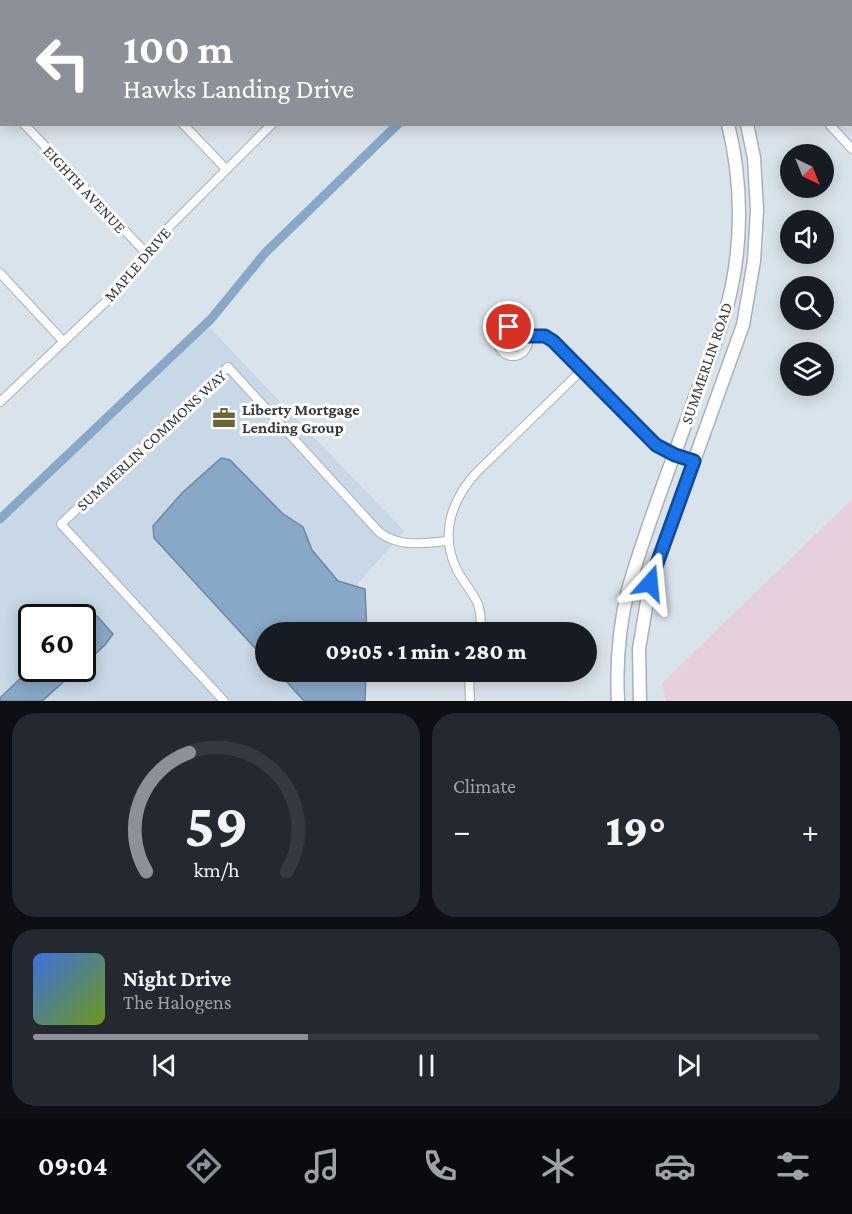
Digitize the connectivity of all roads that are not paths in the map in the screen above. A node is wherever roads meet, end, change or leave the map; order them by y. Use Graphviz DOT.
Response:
graph roads {
  1 [pos="26,126"];
  2 [pos="185,126"];
  3 [pos="270,126"];
  4 [pos="728,126"];
  5 [pos="747,126"];
  6 [pos="831,126"];
  7 [pos="852,149"];
  8 [pos="226,169"];
  9 [pos="147,254"];
  10 [pos="0,273"];
  11 [pos="527,336"];
  12 [pos="64,342"];
  13 [pos="582,370"];
  14 [pos="0,402"];
  15 [pos="675,455"];
  16 [pos="694,461"];
  17 [pos="448,541"];
  18 [pos="480,622"];
  19 [pos="469,682"];
  20 [pos="224,701"];
  21 [pos="470,701"];
  22 [pos="618,701"];
  23 [pos="640,701"];
  1 -- 9 [label="street, EIGHTH AVENUE"];
  2 -- 8 [label="street"];
  3 -- 8 [label="street, MAPLE DRIVE"];
  4 -- 15 [label="main road, SUMMERLIN ROAD"];
  5 -- 16 [label="main road, SUMMERLIN ROAD"];
  6 -- 7 [label="street"];
  8 -- 9 [label="street, MAPLE DRIVE"];
  9 -- 12 [label="street, MAPLE DRIVE"];
  10 -- 12 [label="street"];
  11 -- 13 [label="street"];
  12 -- 14 [label="street, MAPLE DRIVE"];
  13 -- 15 [label="street"];
  13 -- 17 [label="street"];
  15 -- 16 [label="street"];
  15 -- 22 [label="main road, SUMMERLIN ROAD"];
  16 -- 23 [label="main road, SUMMERLIN ROAD"];
  17 -- 18 [label="street"];
  17 -- 20 [label="street, SUMMERLIN COMMONS WAY"];
  19 -- 21 [label="street"];
}
